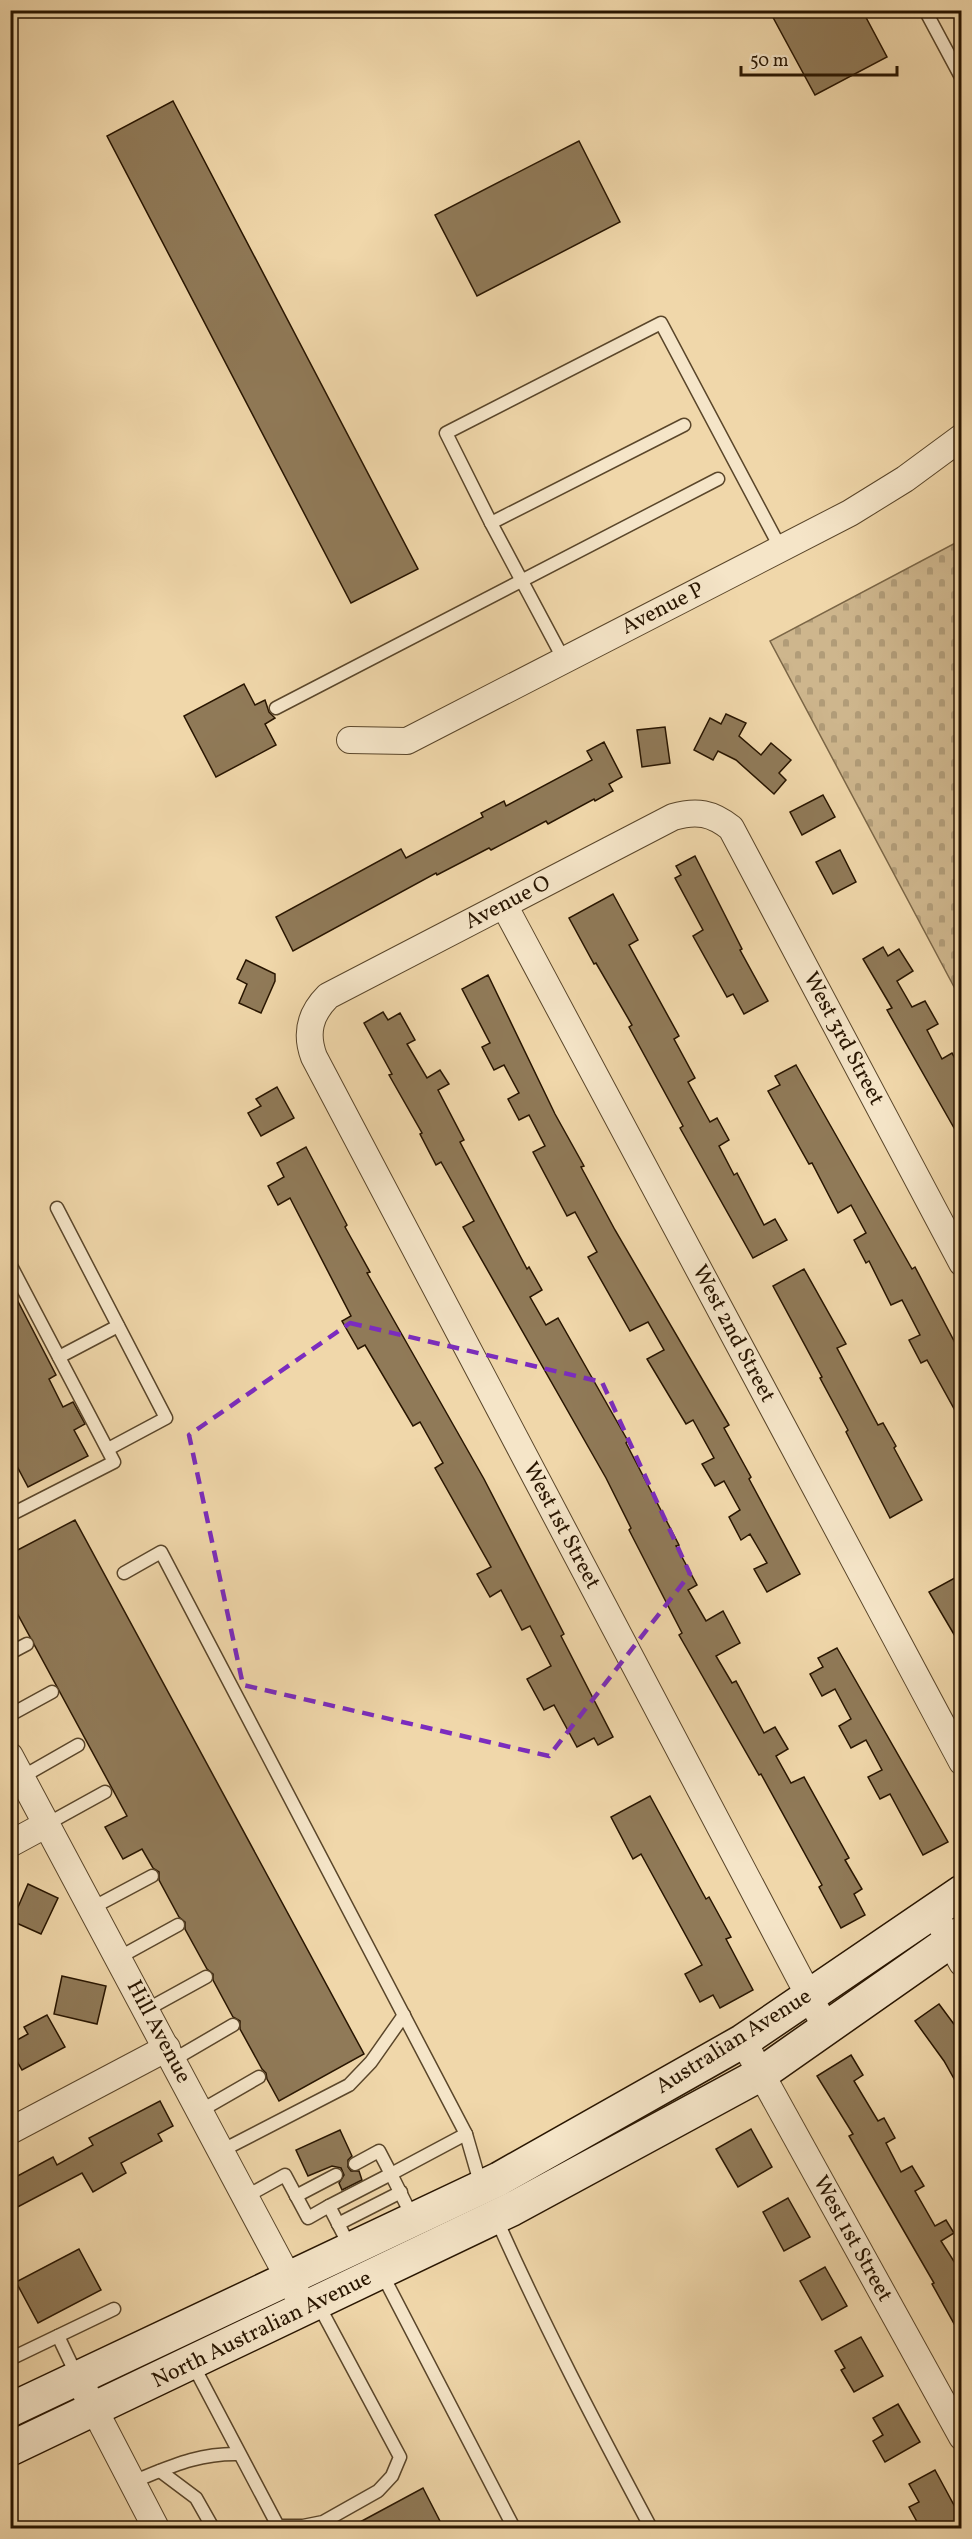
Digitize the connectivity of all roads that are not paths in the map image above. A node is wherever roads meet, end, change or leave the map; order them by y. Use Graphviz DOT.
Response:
graph roads {
  1 [pos="926,10"];
  2 [pos="962,79"];
  3 [pos="684,425"];
  4 [pos="962,437"];
  5 [pos="718,479"];
  6 [pos="491,524"];
  7 [pos="781,549"];
  8 [pos="521,579"];
  9 [pos="564,660"];
  10 [pos="276,708"];
  11 [pos="350,740"];
  12 [pos="719,819"];
  13 [pos="504,905"];
  14 [pos="310,1020"];
  15 [pos="57,1208"];
  16 [pos="962,1263"];
  17 [pos="10,1264"];
  18 [pos="118,1326"];
  19 [pos="59,1357"];
  20 [pos="108,1449"];
  21 [pos="12,1511"];
  22 [pos="124,1573"];
  23 [pos="27,1644"];
  24 [pos="10,1653"];
  25 [pos="52,1692"];
  26 [pos="10,1715"];
  27 [pos="78,1745"];
  28 [pos="962,1762"];
  29 [pos="16,1766"];
  30 [pos="105,1792"];
  31 [pos="47,1824"];
  32 [pos="10,1844"];
  33 [pos="152,1876"];
  34 [pos="962,1892"];
  35 [pos="92,1908"];
  36 [pos="933,1911"];
  37 [pos="178,1925"];
  38 [pos="958,1946"];
  39 [pos="118,1958"];
  40 [pos="206,1977"];
  41 [pos="809,1996"];
  42 [pos="146,2010"];
  43 [pos="404,2015"];
  44 [pos="233,2025"];
  45 [pos="826,2028"];
  46 [pos="742,2042"];
  47 [pos="170,2054"];
  48 [pos="761,2074"];
  49 [pos="260,2077"];
  50 [pos="200,2111"];
  51 [pos="10,2131"];
  52 [pos="465,2133"];
  53 [pos="221,2151"];
  54 [pos="356,2164"];
  55 [pos="391,2174"];
  56 [pos="336,2175"];
  57 [pos="296,2196"];
  58 [pos="245,2197"];
  59 [pos="494,2200"];
  60 [pos="329,2206"];
  61 [pos="407,2206"];
  62 [pos="364,2250"];
  63 [pos="288,2279"];
  64 [pos="311,2306"];
  65 [pos="114,2309"];
  66 [pos="58,2337"];
  67 [pos="10,2359"];
  68 [pos="192,2364"];
  69 [pos="78,2378"];
  70 [pos="10,2410"];
  71 [pos="93,2410"];
  72 [pos="962,2437"];
  73 [pos="10,2450"];
  74 [pos="239,2454"];
  75 [pos="160,2471"];
  76 [pos="132,2482"];
  77 [pos="156,2529"];
  78 [pos="213,2529"];
  79 [pos="514,2529"];
  80 [pos="651,2529"];
  1 -- 2 [label="lane"];
  3 -- 6 [label="lane"];
  4 -- 7 [label="street, Avenue P"];
  5 -- 8 [label="lane"];
  6 -- 7 [label="lane"];
  6 -- 8 [label="lane"];
  7 -- 9 [label="street, Avenue P"];
  8 -- 9 [label="lane"];
  8 -- 10 [label="lane"];
  9 -- 11 [label="street, Avenue P"];
  12 -- 13 [label="street, Avenue O"];
  12 -- 16 [label="street, West 3rd Street"];
  13 -- 14 [label="street, Avenue O"];
  13 -- 28 [label="street, West 2nd Street"];
  14 -- 41 [label="street, West 1st Street"];
  15 -- 18 [label="lane"];
  17 -- 19 [label="lane"];
  18 -- 19 [label="lane"];
  18 -- 20 [label="lane"];
  19 -- 20 [label="lane"];
  20 -- 21 [label="lane"];
  22 -- 43 [label="lane"];
  23 -- 24 [label="lane"];
  25 -- 26 [label="lane"];
  27 -- 29 [label="lane"];
  29 -- 31 [label="street, Hill Avenue"];
  30 -- 31 [label="lane"];
  31 -- 32 [label="street"];
  31 -- 35 [label="street, Hill Avenue"];
  33 -- 35 [label="lane"];
  34 -- 36 [label="main road, Australian Avenue"];
  35 -- 39 [label="street, Hill Avenue"];
  36 -- 38 [label="street"];
  36 -- 41 [label="main road, Australian Avenue"];
  37 -- 39 [label="lane"];
  38 -- 45 [label="main road, Australian Avenue"];
  39 -- 42 [label="street, Hill Avenue"];
  40 -- 42 [label="lane"];
  41 -- 45 [label="street, West 1st Street"];
  41 -- 46 [label="main road, Australian Avenue"];
  42 -- 47 [label="street, Hill Avenue"];
  43 -- 52 [label="lane"];
  43 -- 53 [label="lane"];
  44 -- 47 [label="lane"];
  45 -- 48 [label="main road, Australian Avenue"];
  46 -- 48 [label="street, West 1st Street"];
  46 -- 59 [label="main road, Australian Avenue"];
  47 -- 50 [label="street, Hill Avenue"];
  47 -- 51 [label="street"];
  48 -- 59 [label="main road, Australian Avenue"];
  48 -- 72 [label="street, West 1st Street"];
  49 -- 50 [label="lane"];
  50 -- 53 [label="street, Hill Avenue"];
  52 -- 55 [label="lane"];
  52 -- 59 [label="lane"];
  53 -- 58 [label="street, Hill Avenue"];
  54 -- 55 [label="lane"];
  55 -- 60 [label="lane"];
  55 -- 61 [label="lane"];
  56 -- 57 [label="lane"];
  57 -- 58 [label="lane"];
  57 -- 60 [label="lane"];
  58 -- 63 [label="street, Hill Avenue"];
  59 -- 61 [label="main road, North Australian Avenue"];
  59 -- 62 [label="main road, North Australian Avenue"];
  59 -- 80 [label="lane"];
  60 -- 62 [label="lane"];
  61 -- 62 [label="main road, North Australian Avenue"];
  62 -- 63 [label="main road, North Australian Avenue"];
  62 -- 64 [label="main road, North Australian Avenue"];
  62 -- 79 [label="lane"];
  63 -- 64 [label="street, Hill Avenue"];
  63 -- 69 [label="main road, North Australian Avenue"];
  64 -- 68 [label="main road, North Australian Avenue"];
  64 -- 74 [label="lane"];
  65 -- 66 [label="lane"];
  66 -- 67 [label="lane"];
  66 -- 69 [label="lane"];
  68 -- 71 [label="main road, North Australian Avenue"];
  68 -- 74 [label="lane"];
  69 -- 70 [label="main road, North Australian Avenue"];
  69 -- 71 [label="street"];
  71 -- 73 [label="main road, North Australian Avenue"];
  71 -- 76 [label="street"];
  74 -- 75 [label="lane"];
  75 -- 76 [label="lane"];
  75 -- 78 [label="lane"];
  76 -- 77 [label="street"];
}
